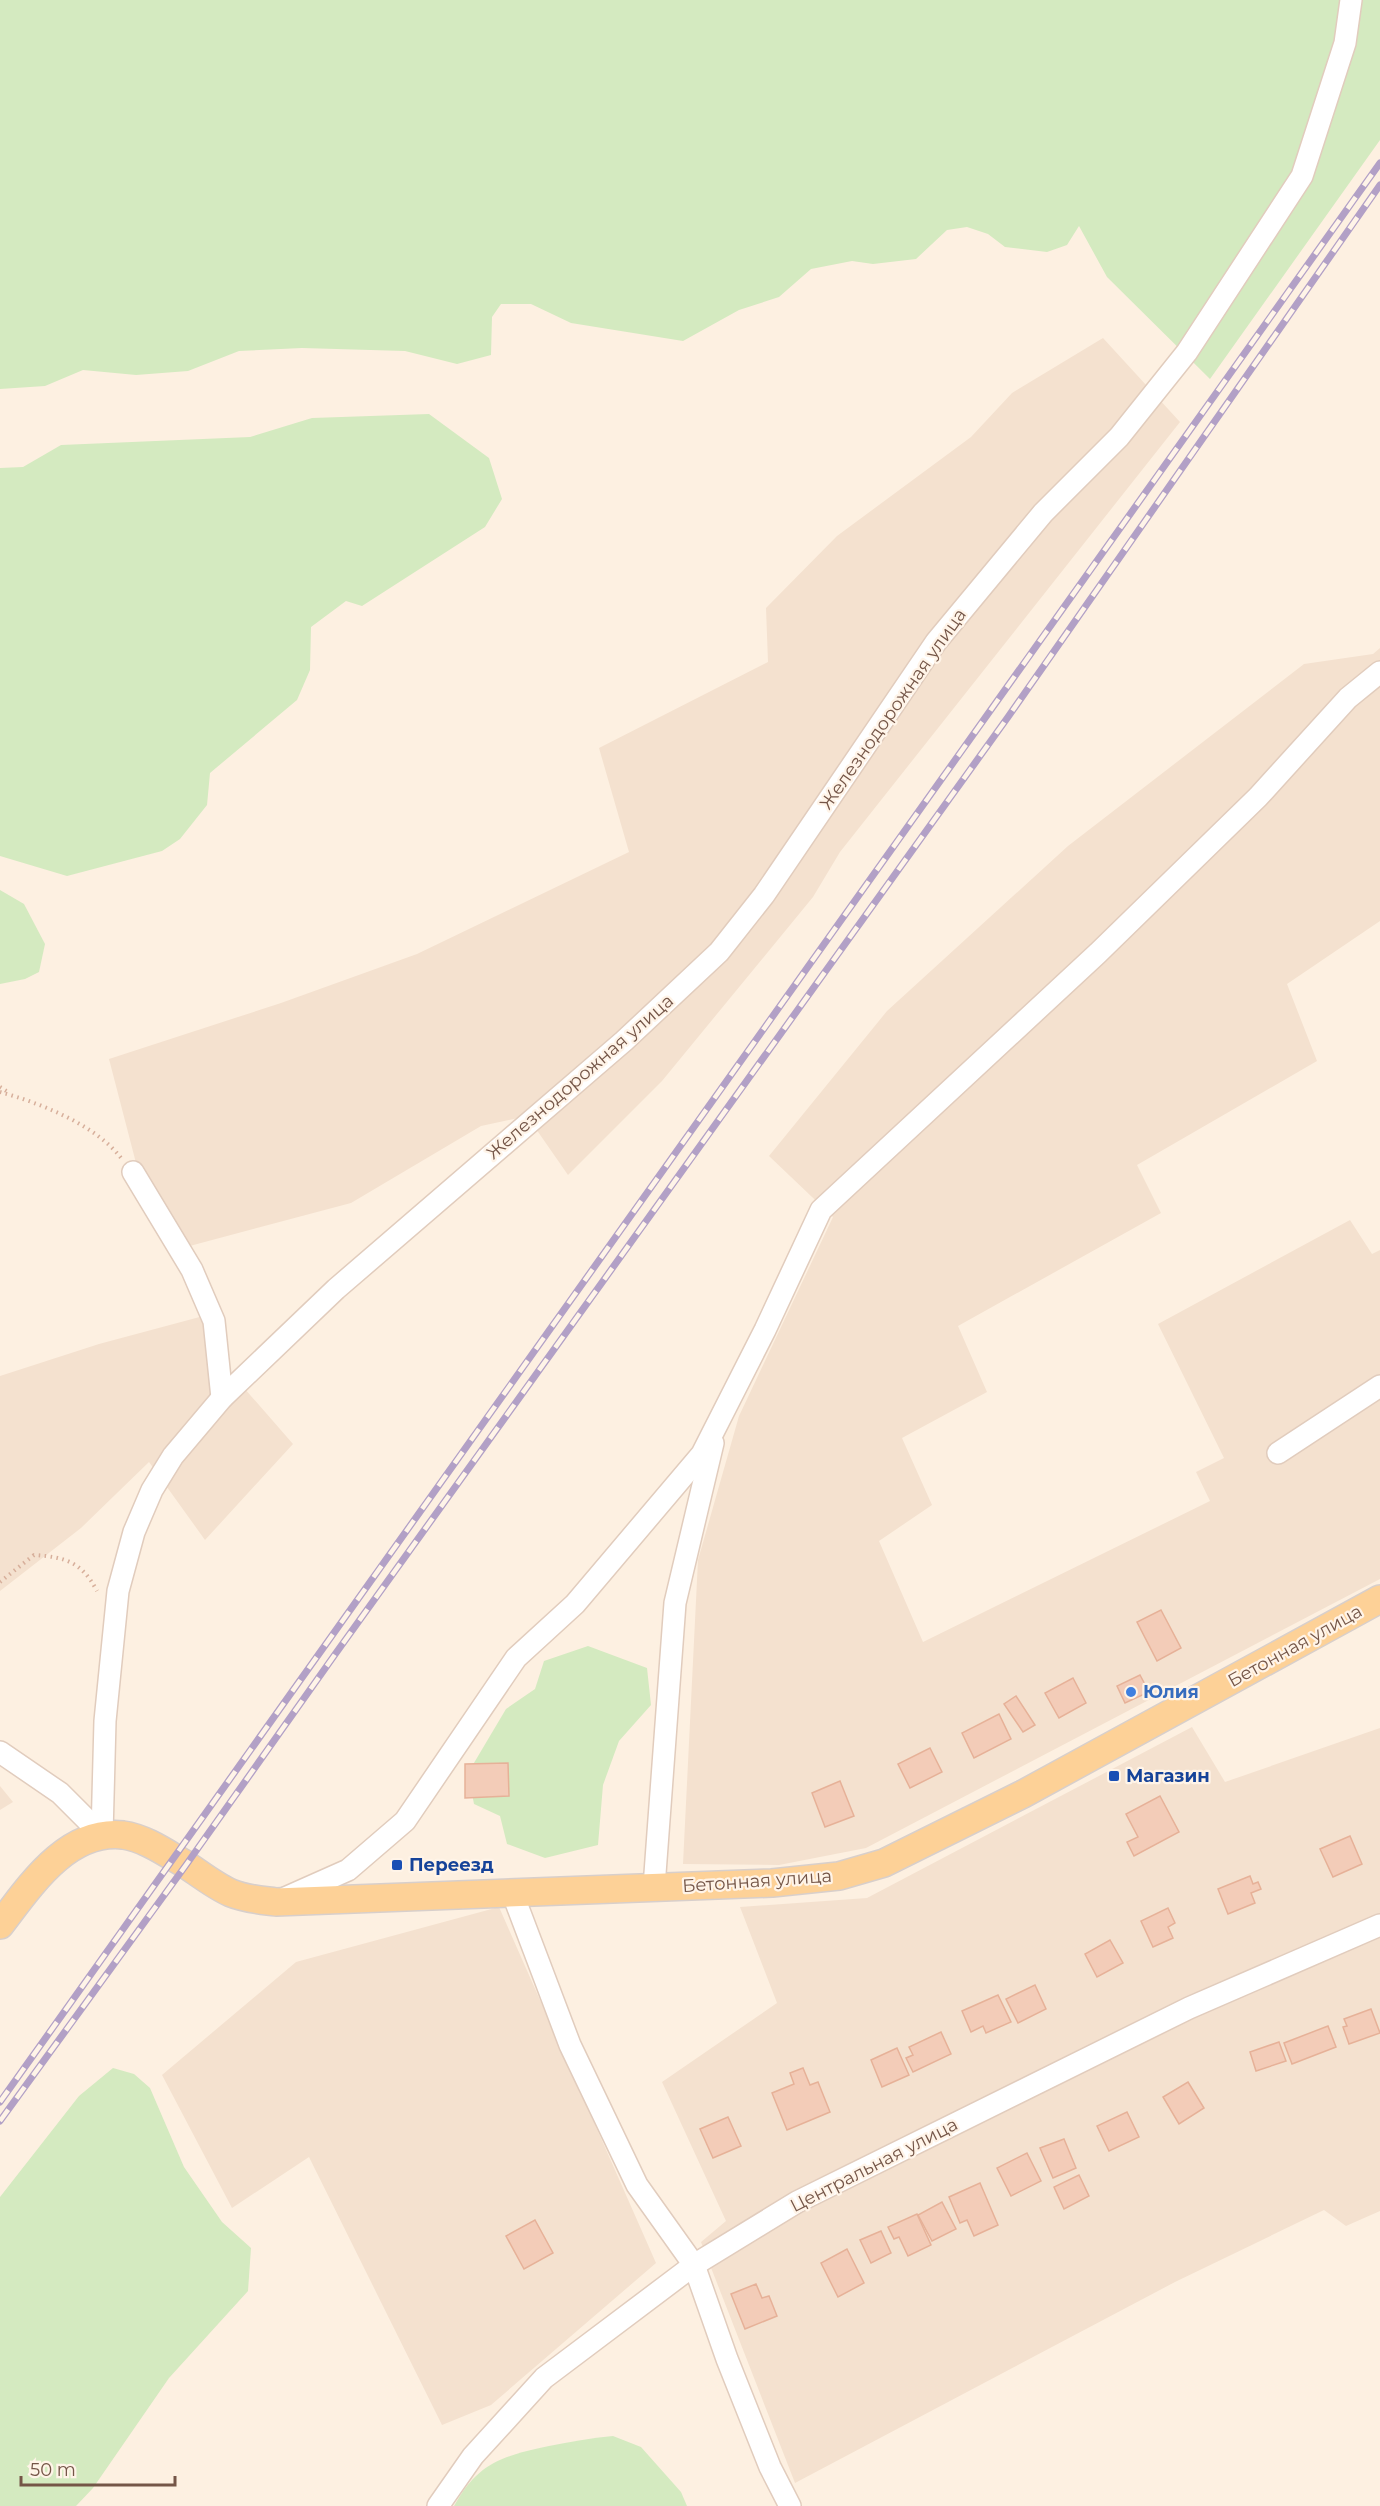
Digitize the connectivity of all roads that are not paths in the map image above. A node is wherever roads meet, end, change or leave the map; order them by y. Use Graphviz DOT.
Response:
graph roads {
  1 [pos="1351,0"];
  2 [pos="1379,676"];
  3 [pos="133,1172"];
  4 [pos="1380,1386"];
  5 [pos="222,1398"];
  6 [pos="719,1421"];
  7 [pos="1278,1453"];
  8 [pos="1380,1599"];
  9 [pos="0,1752"];
  10 [pos="102,1835"];
  11 [pos="654,1887"];
  12 [pos="512,1892"];
  13 [pos="276,1902"];
  14 [pos="0,1925"];
  15 [pos="1380,1925"];
  16 [pos="694,2265"];
  17 [pos="438,2506"];
  18 [pos="790,2506"];
  1 -- 5 [label="street, Железнодорожная улица"];
  2 -- 6 [label="street"];
  3 -- 5 [label="street"];
  4 -- 7 [label="street"];
  5 -- 10 [label="street, Железнодорожная улица"];
  6 -- 11 [label="street"];
  6 -- 13 [label="street"];
  8 -- 11 [label="main road, Бетонная улица"];
  9 -- 10 [label="street"];
  10 -- 13 [label="main road, Бетонная улица"];
  10 -- 14 [label="main road"];
  11 -- 12 [label="main road, Бетонная улица"];
  12 -- 13 [label="main road, Бетонная улица"];
  12 -- 16 [label="street"];
  15 -- 16 [label="street, Центральная улица"];
  16 -- 17 [label="street, Центральная улица"];
  16 -- 18 [label="street"];
}
